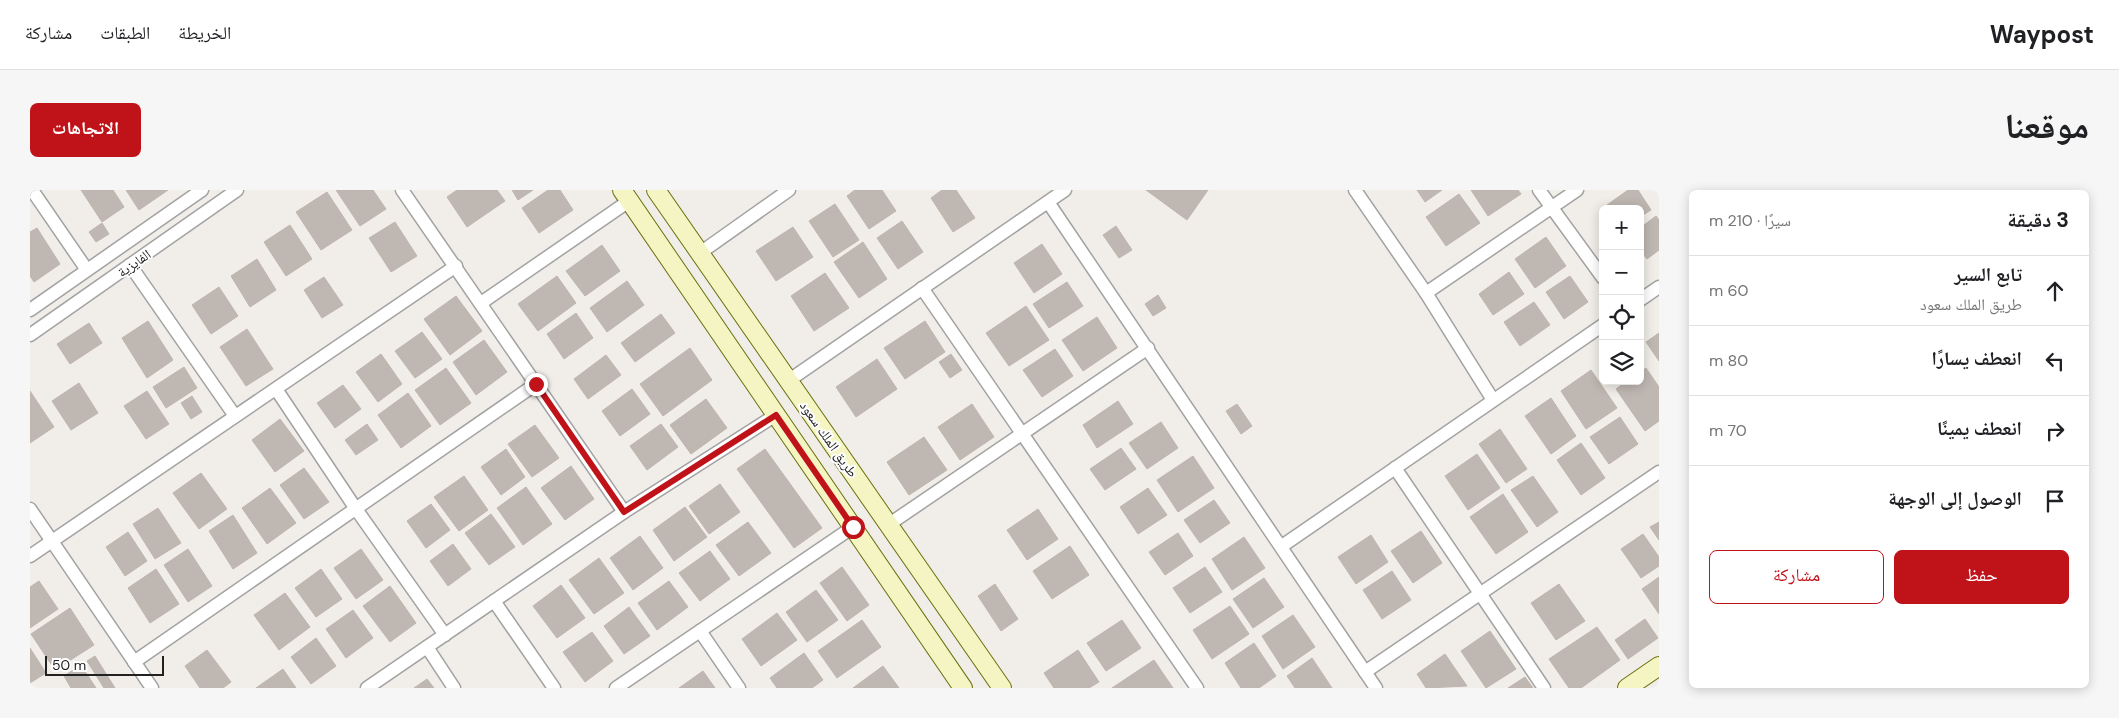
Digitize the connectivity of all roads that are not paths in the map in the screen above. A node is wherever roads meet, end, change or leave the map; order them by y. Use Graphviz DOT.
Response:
graph roads {
  1 [pos="202,190"];
  2 [pos="237,190"];
  3 [pos="402,190"];
  4 [pos="656,190"];
  5 [pos="789,190"];
  6 [pos="1065,190"];
  7 [pos="1355,190"];
  8 [pos="1539,190"];
  9 [pos="1577,190"];
  10 [pos="625,195"];
  11 [pos="33,197"];
  12 [pos="1048,202"];
  13 [pos="1551,207"];
  14 [pos="700,253"];
  15 [pos="130,265"];
  16 [pos="456,266"];
  17 [pos="87,270"];
  18 [pos="1599,273"];
  19 [pos="1659,287"];
  20 [pos="922,288"];
  21 [pos="1426,293"];
  22 [pos="1644,297"];
  23 [pos="481,303"];
  24 [pos="30,310"];
  25 [pos="1599,328"];
  26 [pos="30,335"];
  27 [pos="1148,348"];
  28 [pos="788,381"];
  29 [pos="536,384"];
  30 [pos="276,389"];
  31 [pos="1493,400"];
  32 [pos="776,415"];
  33 [pos="235,416"];
  34 [pos="1022,433"];
  35 [pos="1395,468"];
  36 [pos="1659,472"];
  37 [pos="30,509"];
  38 [pos="356,509"];
  39 [pos="624,512"];
  40 [pos="888,525"];
  41 [pos="853,527"];
  42 [pos="51,542"];
  43 [pos="1282,546"];
  44 [pos="30,556"];
  45 [pos="1480,594"];
  46 [pos="494,601"];
  47 [pos="700,631"];
  48 [pos="445,635"];
  49 [pos="427,647"];
  50 [pos="134,662"];
  51 [pos="1659,666"];
  52 [pos="1365,672"];
  53 [pos="152,688"];
  54 [pos="367,688"];
  55 [pos="454,688"];
  56 [pos="554,688"];
  57 [pos="616,688"];
  58 [pos="739,688"];
  59 [pos="963,688"];
  60 [pos="1002,688"];
  61 [pos="1197,688"];
  62 [pos="1376,688"];
  63 [pos="1544,688"];
  64 [pos="1628,688"];
  1 -- 17 [label="street, الفايزية"];
  2 -- 15 [label="street, الفايزية"];
  3 -- 16 [label="street"];
  4 -- 14 [label="main road, طريق الملك سعود"];
  5 -- 14 [label="street"];
  6 -- 12 [label="street"];
  7 -- 21 [label="street"];
  8 -- 13 [label="street"];
  9 -- 13 [label="street"];
  10 -- 23 [label="street"];
  10 -- 32 [label="main road"];
  11 -- 17 [label="street"];
  12 -- 20 [label="street"];
  12 -- 27 [label="street"];
  13 -- 18 [label="street"];
  13 -- 21 [label="street"];
  14 -- 28 [label="main road, طريق الملك سعود"];
  15 -- 26 [label="street, الفايزية"];
  15 -- 33 [label="street"];
  16 -- 23 [label="street"];
  16 -- 30 [label="street"];
  17 -- 24 [label="street, الفايزية"];
  19 -- 22 [label="street"];
  20 -- 28 [label="street"];
  20 -- 34 [label="street"];
  21 -- 31 [label="street"];
  23 -- 29 [label="street"];
  25 -- 31 [label="street"];
  27 -- 34 [label="street"];
  27 -- 43 [label="street"];
  28 -- 40 [label="main road, طريق الملك سعود"];
  29 -- 38 [label="street"];
  29 -- 39 [label="street"];
  30 -- 33 [label="street"];
  30 -- 38 [label="street"];
  31 -- 35 [label="street"];
  32 -- 39 [label="street"];
  32 -- 41 [label="main road"];
  33 -- 42 [label="street"];
  34 -- 40 [label="street"];
  34 -- 61 [label="street"];
  35 -- 43 [label="street"];
  35 -- 45 [label="street"];
  36 -- 45 [label="street"];
  37 -- 42 [label="street"];
  38 -- 48 [label="street"];
  38 -- 50 [label="street"];
  39 -- 46 [label="street"];
  40 -- 60 [label="main road, طريق الملك سعود"];
  41 -- 47 [label="street"];
  41 -- 59 [label="main road"];
  42 -- 44 [label="street"];
  42 -- 50 [label="street"];
  43 -- 52 [label="street"];
  45 -- 52 [label="street"];
  45 -- 63 [label="street"];
  46 -- 48 [label="street"];
  46 -- 56 [label="street"];
  47 -- 57 [label="street"];
  47 -- 58 [label="street"];
  48 -- 49 [label="street"];
  49 -- 54 [label="street"];
  49 -- 55 [label="street"];
  50 -- 53 [label="street"];
  51 -- 64 [label="main road"];
  52 -- 62 [label="street"];
}
